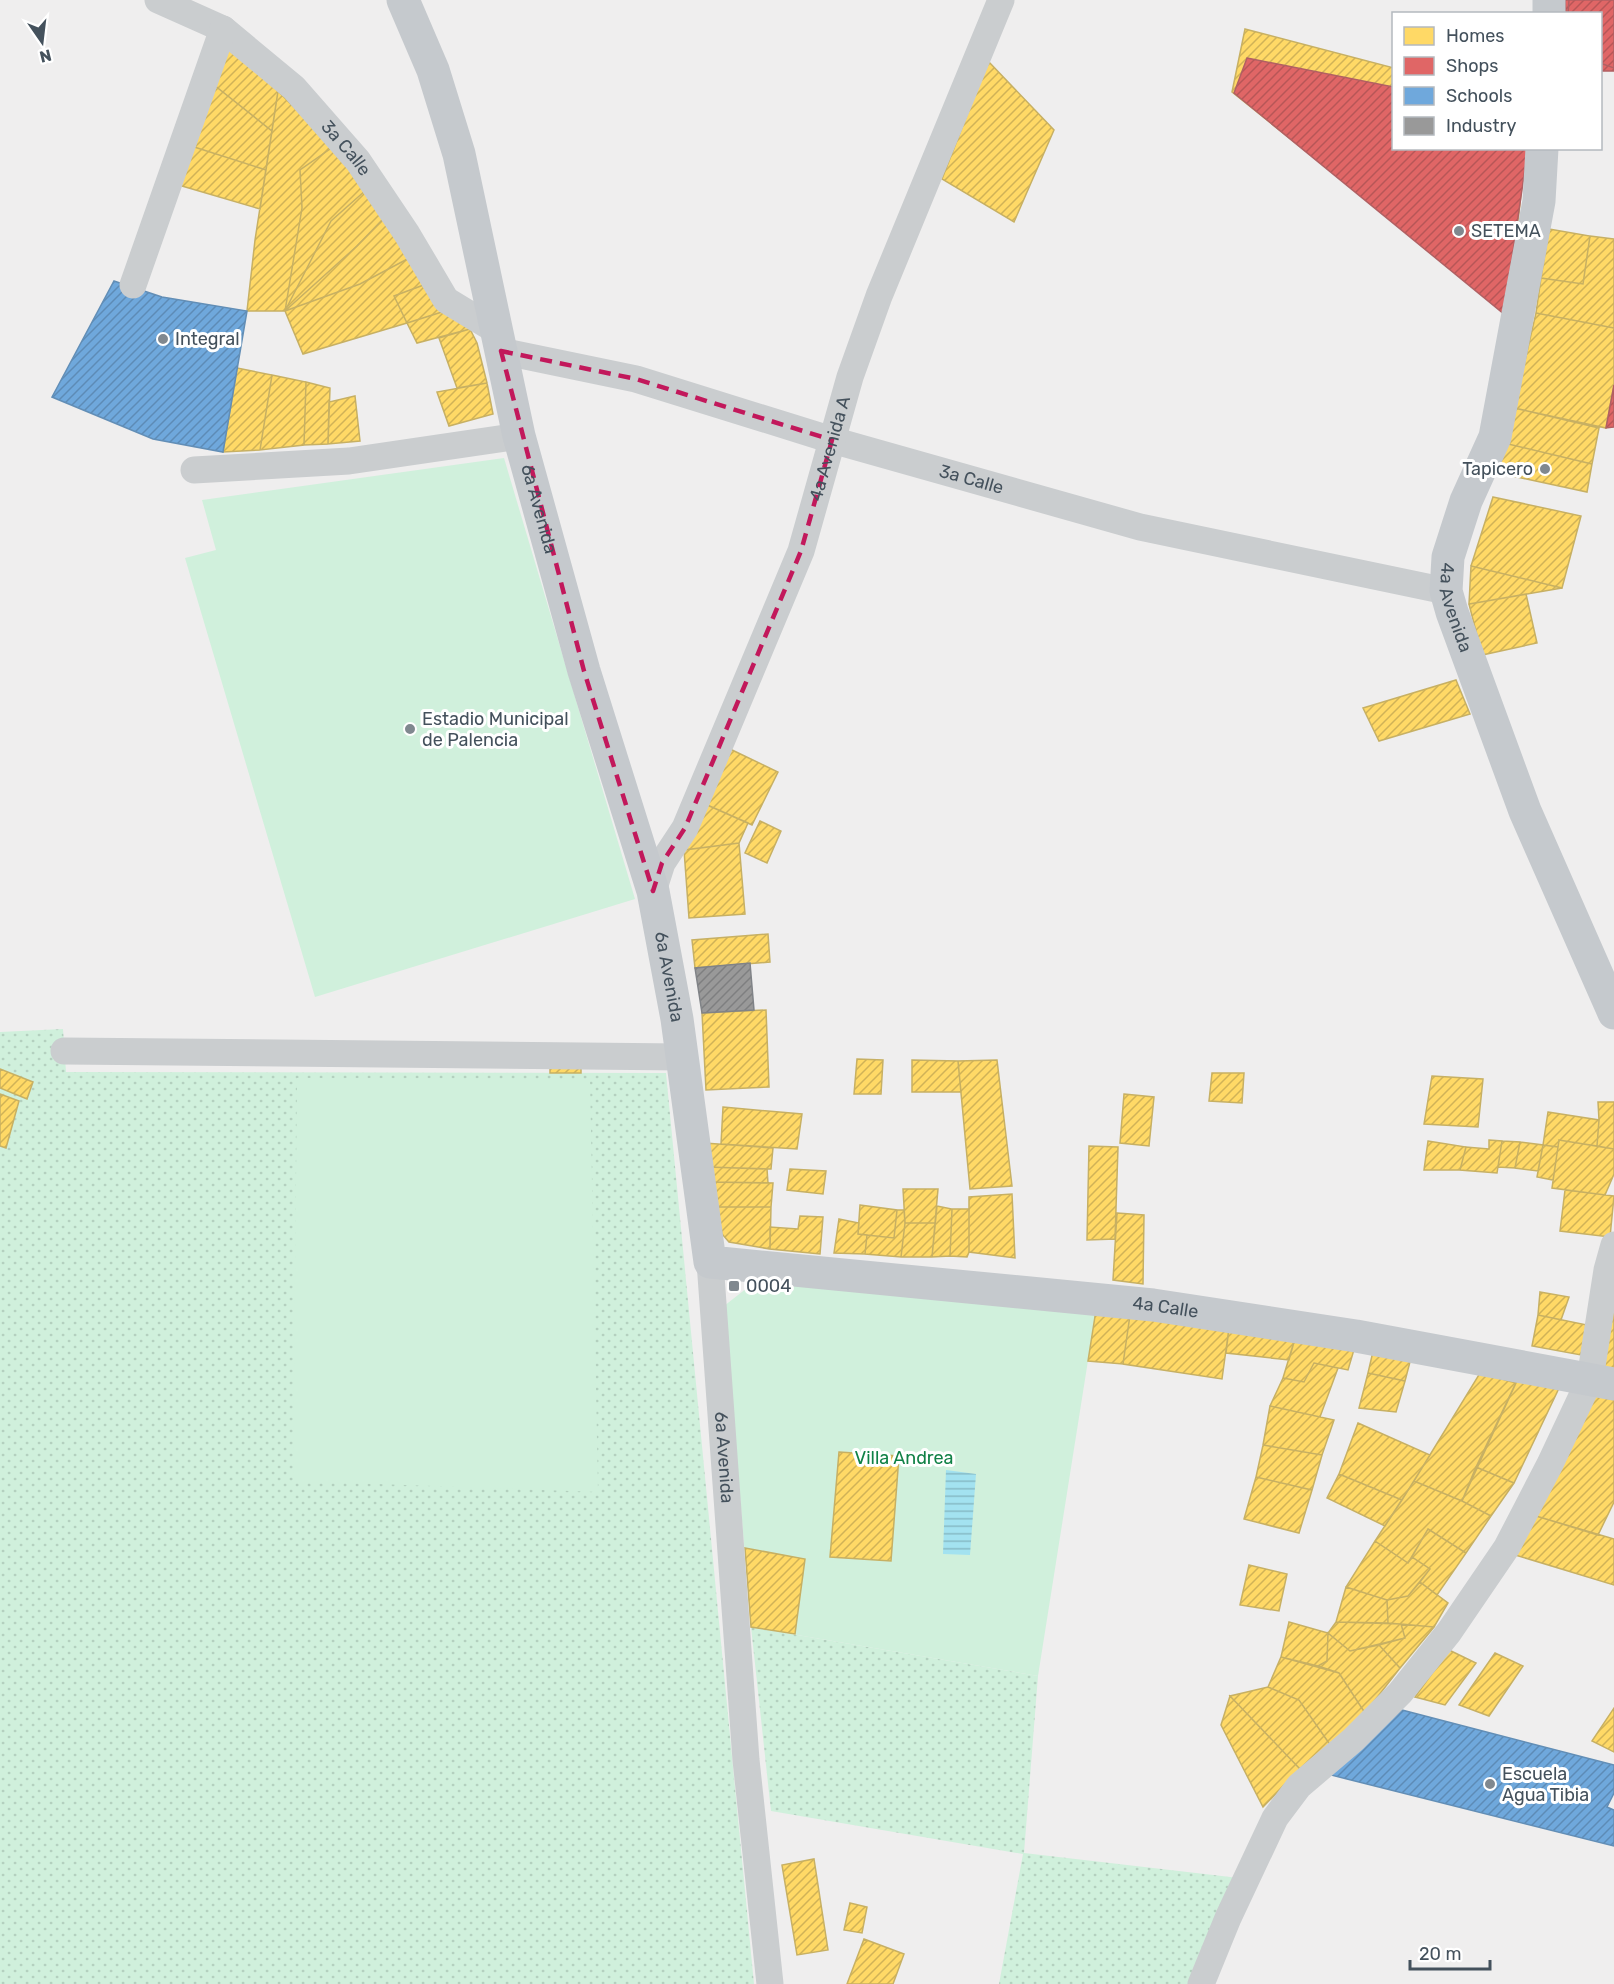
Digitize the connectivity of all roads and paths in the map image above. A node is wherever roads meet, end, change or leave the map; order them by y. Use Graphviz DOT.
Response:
graph roads {
  1 [pos="158,0"];
  2 [pos="403,0"];
  3 [pos="1000,0"];
  4 [pos="223,29"];
  5 [pos="1542,150"];
  6 [pos="132,285"];
  7 [pos="499,341"];
  8 [pos="519,436"];
  9 [pos="831,440"];
  10 [pos="194,470"];
  11 [pos="1446,591"];
  12 [pos="653,891"];
  13 [pos="1614,1013"];
  14 [pos="64,1051"];
  15 [pos="682,1057"];
  16 [pos="1614,1245"];
  17 [pos="710,1262"];
  18 [pos="1602,1381"];
  19 [pos="770,1984"];
  20 [pos="1201,1984"];
  1 -- 4 [label="street, 3a Calle"];
  2 -- 7 [label="main road, 6a Avenida"];
  3 -- 9 [label="street, 4a Avenida A"];
  4 -- 6 [label="street"];
  4 -- 7 [label="street, 3a Calle"];
  5 -- 11 [label="main road, 4a Avenida"];
  7 -- 8 [label="main road, 6a Avenida"];
  7 -- 9 [label="street, 3a Calle"];
  8 -- 10 [label="street"];
  8 -- 12 [label="main road, 6a Avenida"];
  9 -- 11 [label="street, 3a Calle"];
  9 -- 12 [label="street, 4a Avenida A"];
  11 -- 13 [label="main road, 4a Avenida"];
  12 -- 15 [label="main road, 6a Avenida"];
  14 -- 15 [label="street"];
  15 -- 17 [label="main road, 6a Avenida"];
  16 -- 18 [label="street"];
  17 -- 18 [label="main road, 4a Calle"];
  17 -- 19 [label="street, 6a Avenida"];
  18 -- 20 [label="street"];
}
